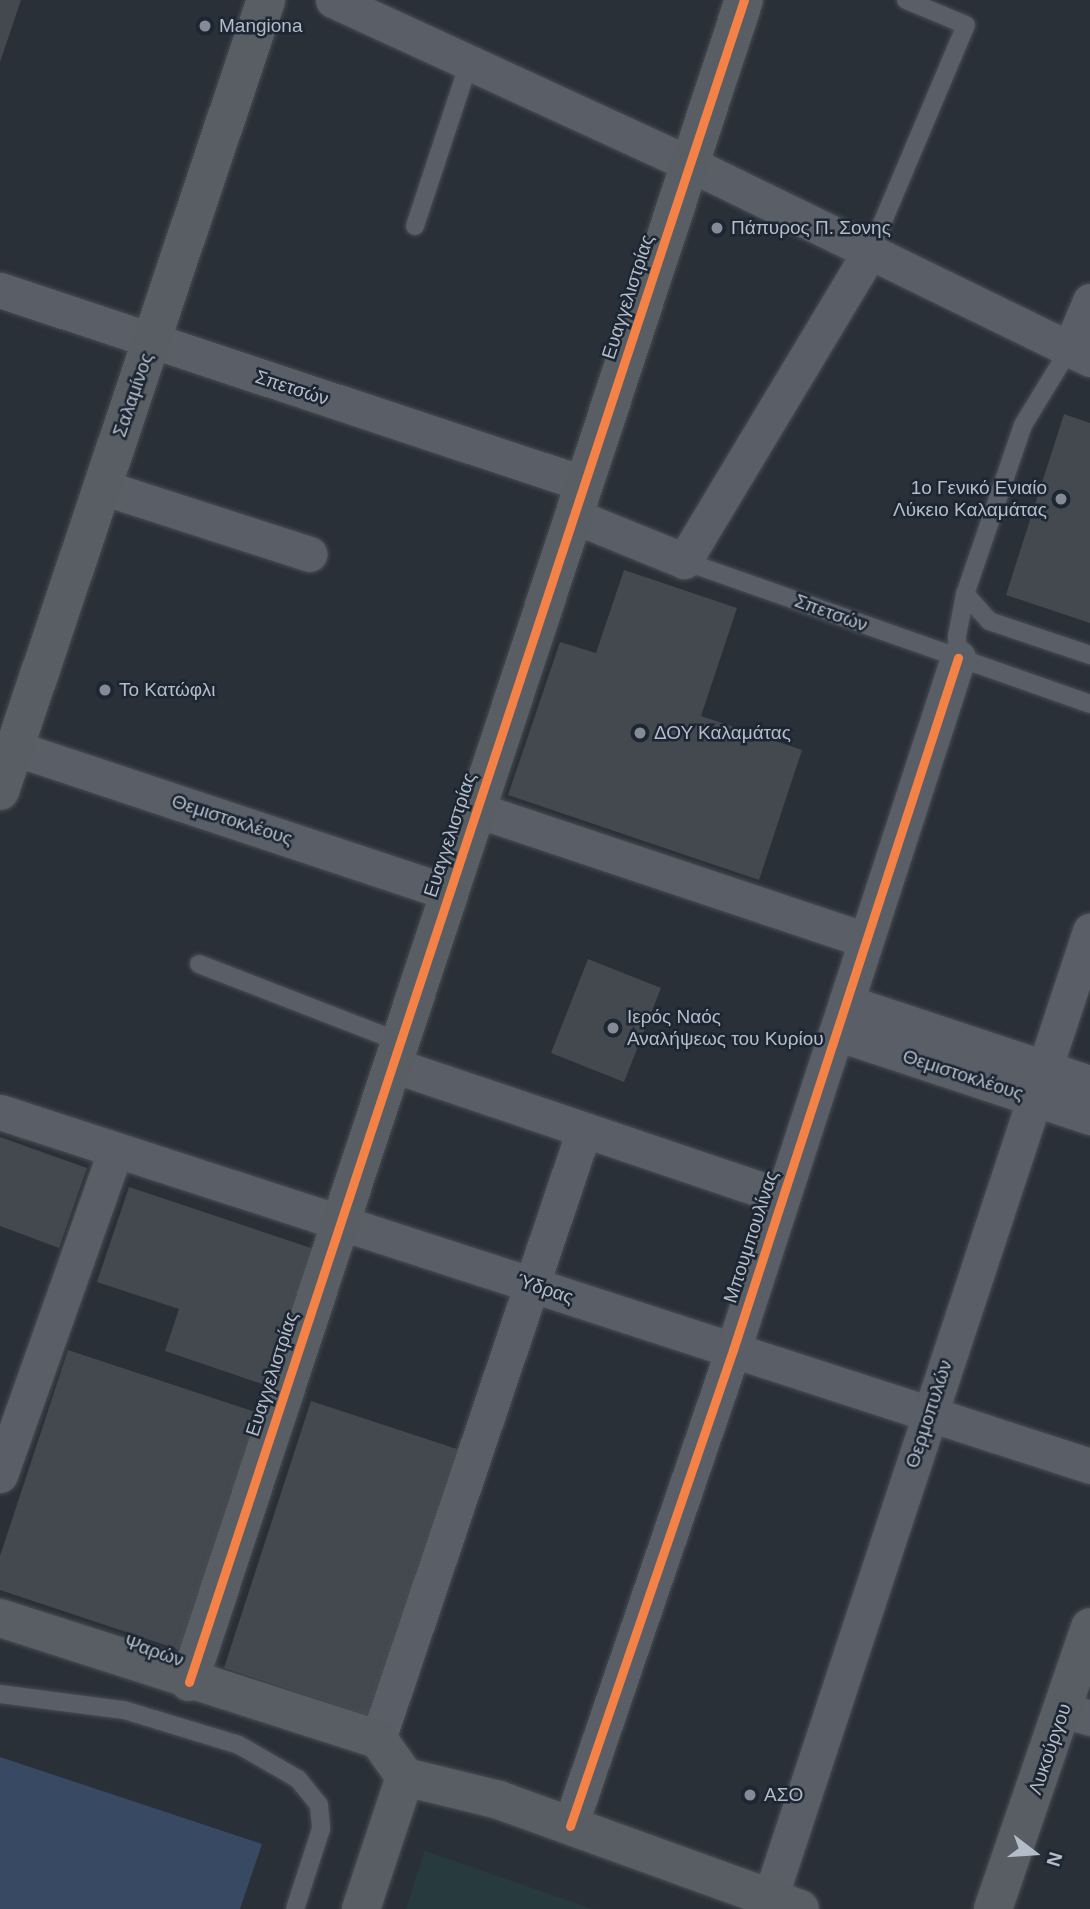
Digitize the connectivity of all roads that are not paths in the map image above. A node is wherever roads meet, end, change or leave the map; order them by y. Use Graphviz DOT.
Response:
graph roads {
  1 [pos="266,0"];
  2 [pos="333,0"];
  3 [pos="744,0"];
  4 [pos="906,0"];
  5 [pos="469,63"];
  6 [pos="690,164"];
  7 [pos="415,226"];
  8 [pos="870,252"];
  9 [pos="0,290"];
  10 [pos="1090,301"];
  11 [pos="152,342"];
  12 [pos="1080,353"];
  13 [pos="102,487"];
  14 [pos="579,500"];
  15 [pos="309,554"];
  16 [pos="684,561"];
  17 [pos="965,594"];
  18 [pos="1090,655"];
  19 [pos="958,658"];
  20 [pos="1090,704"];
  21 [pos="14,748"];
  22 [pos="0,791"];
  23 [pos="477,810"];
  24 [pos="450,892"];
  25 [pos="1090,931"];
  26 [pos="866,940"];
  27 [pos="198,964"];
  28 [pos="841,1018"];
  29 [pos="396,1053"];
  30 [pos="1039,1083"];
  31 [pos="1090,1083"];
  32 [pos="0,1112"];
  33 [pos="1090,1117"];
  34 [pos="584,1130"];
  35 [pos="116,1150"];
  36 [pos="782,1197"];
  37 [pos="341,1223"];
  38 [pos="533,1285"];
  39 [pos="733,1350"];
  40 [pos="929,1414"];
  41 [pos="1090,1466"];
  42 [pos="0,1475"];
  43 [pos="0,1618"];
  44 [pos="1090,1627"];
  45 [pos="189,1682"];
  46 [pos="0,1694"];
  47 [pos="1077,1714"];
  48 [pos="378,1740"];
  49 [pos="405,1777"];
  50 [pos="570,1825"];
  51 [pos="785,1904"];
  52 [pos="295,1909"];
  53 [pos="360,1909"];
  54 [pos="993,1909"];
  1 -- 11 [label="street, Σαλαμίνος"];
  2 -- 5 [label="street"];
  3 -- 6 [label="street, Ευαγγελιστρίας"];
  4 -- 8 [label="lane"];
  5 -- 6 [label="street"];
  5 -- 7 [label="lane"];
  6 -- 8 [label="street"];
  6 -- 14 [label="street, Ευαγγελιστρίας"];
  8 -- 12 [label="street"];
  8 -- 16 [label="street"];
  9 -- 11 [label="street, Σπετσών"];
  10 -- 12 [label="street"];
  11 -- 13 [label="street, Σαλαμίνος"];
  11 -- 14 [label="street, Σπετσών"];
  12 -- 17 [label="lane"];
  13 -- 15 [label="street"];
  13 -- 21 [label="street, Σαλαμίνος"];
  14 -- 16 [label="street, Σπετσών"];
  14 -- 23 [label="street, Ευαγγελιστρίας"];
  16 -- 19 [label="lane, Σπετσών"];
  17 -- 18 [label="lane"];
  17 -- 19 [label="lane"];
  19 -- 20 [label="lane, Σπετσών"];
  19 -- 26 [label="street, Μπουμπουλίνας"];
  21 -- 22 [label="street, Σαλαμίνος"];
  21 -- 24 [label="street, Θεμιστοκλέους"];
  23 -- 24 [label="street, Ευαγγελιστρίας"];
  23 -- 26 [label="street"];
  24 -- 29 [label="street, Ευαγγελιστρίας"];
  25 -- 30 [label="street, Θερμοπυλών"];
  26 -- 28 [label="street, Μπουμπουλίνας"];
  27 -- 29 [label="lane"];
  28 -- 30 [label="street, Θεμιστοκλέους"];
  28 -- 36 [label="street, Μπουμπουλίνας"];
  29 -- 34 [label="street"];
  29 -- 37 [label="street, Ευαγγελιστρίας"];
  30 -- 31 [label="street, Θεμιστοκλέους"];
  30 -- 33 [label="street, Θεμιστοκλέους"];
  30 -- 40 [label="street, Θερμοπυλών"];
  32 -- 35 [label="street, Ύδρας"];
  34 -- 36 [label="street"];
  34 -- 38 [label="street"];
  35 -- 37 [label="street, Ύδρας"];
  35 -- 42 [label="street"];
  36 -- 39 [label="street, Μπουμπουλίνας"];
  37 -- 38 [label="street, Ύδρας"];
  37 -- 45 [label="street, Ευαγγελιστρίας"];
  38 -- 39 [label="street, Ύδρας"];
  38 -- 48 [label="street"];
  39 -- 40 [label="street, Ύδρας"];
  39 -- 50 [label="street, Μπουμπουλίνας"];
  40 -- 41 [label="street, Ύδρας"];
  40 -- 51 [label="street, Θερμοπυλών"];
  43 -- 45 [label="street, Ψαρών"];
  44 -- 47 [label="street, Λυκούργου"];
  45 -- 48 [label="street, Ψαρών"];
  46 -- 52 [label="lane"];
  47 -- 54 [label="street, Λυκούργου"];
  48 -- 49 [label="street"];
  49 -- 50 [label="street"];
  49 -- 53 [label="street"];
  50 -- 51 [label="street"];
}
